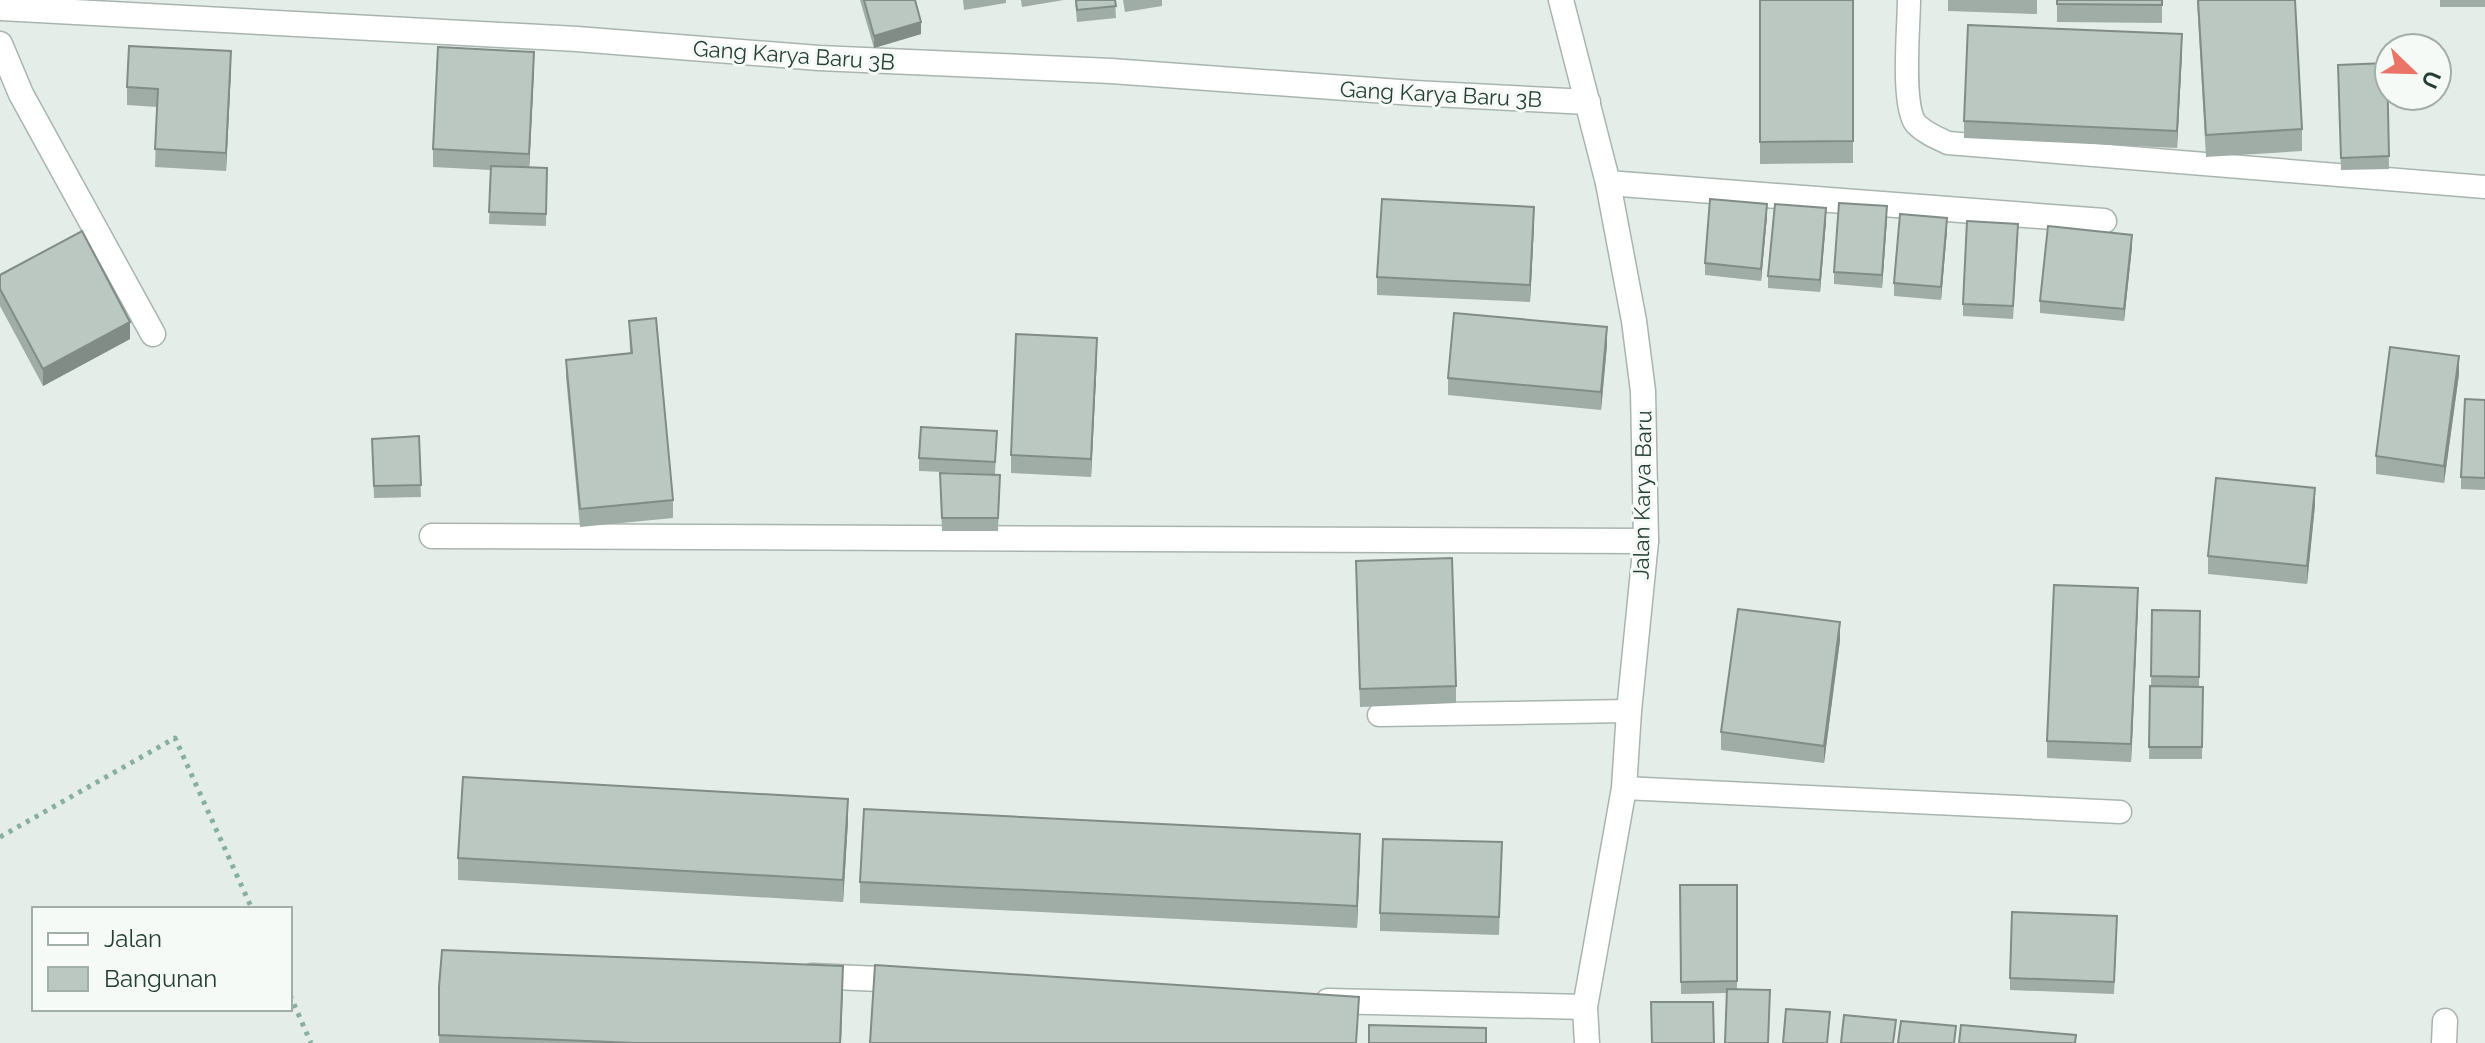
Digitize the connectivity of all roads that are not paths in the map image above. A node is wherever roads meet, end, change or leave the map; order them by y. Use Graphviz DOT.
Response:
graph roads {
  1 [pos="1561,0"];
  2 [pos="1909,0"];
  3 [pos="0,8"];
  4 [pos="0,44"];
  5 [pos="1588,102"];
  6 [pos="1608,183"];
  7 [pos="2485,187"];
  8 [pos="2104,221"];
  9 [pos="153,334"];
  10 [pos="432,536"];
  11 [pos="1646,541"];
  12 [pos="1629,711"];
  13 [pos="1379,715"];
  14 [pos="1624,788"];
  15 [pos="2120,812"];
  16 [pos="792,975"];
  17 [pos="919,981"];
  18 [pos="1300,999"];
  19 [pos="1585,1007"];
  20 [pos="1587,1043"];
  1 -- 5 [label="street, Jalan Karya Baru"];
  2 -- 7 [label="lane"];
  3 -- 5 [label="street, Gang Karya Baru 3B"];
  4 -- 9 [label="street"];
  5 -- 6 [label="street, Jalan Karya Baru"];
  6 -- 8 [label="street"];
  6 -- 11 [label="street, Jalan Karya Baru"];
  10 -- 11 [label="street"];
  11 -- 12 [label="street, Jalan Karya Baru"];
  12 -- 13 [label="lane"];
  12 -- 14 [label="street, Jalan Karya Baru"];
  14 -- 15 [label="lane"];
  14 -- 19 [label="street, Jalan Karya Baru"];
  16 -- 17 [label="street"];
  18 -- 19 [label="street"];
  19 -- 20 [label="street, Jalan Karya Baru"];
}
